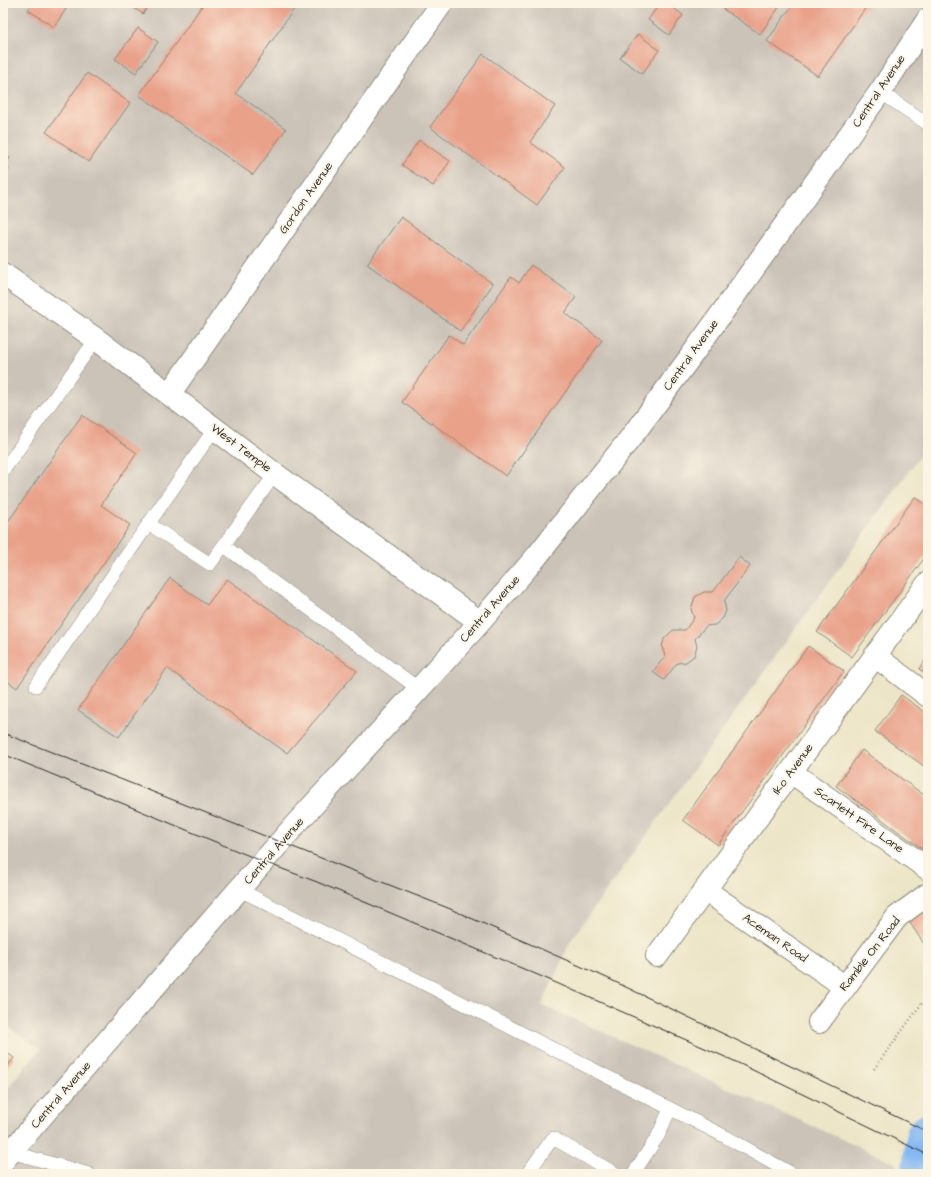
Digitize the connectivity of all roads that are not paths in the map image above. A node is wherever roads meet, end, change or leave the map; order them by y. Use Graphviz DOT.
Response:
graph roads {
  1 [pos="442,3"];
  2 [pos="928,19"];
  3 [pos="880,92"];
  4 [pos="928,124"];
  5 [pos="3,274"];
  6 [pos="96,339"];
  7 [pos="170,393"];
  8 [pos="215,428"];
  9 [pos="3,471"];
  10 [pos="275,474"];
  11 [pos="149,524"];
  12 [pos="224,546"];
  13 [pos="928,583"];
  14 [pos="480,622"];
  15 [pos="875,656"];
  16 [pos="36,686"];
  17 [pos="419,689"];
  18 [pos="928,696"];
  19 [pos="791,772"];
  20 [pos="928,869"];
  21 [pos="240,890"];
  22 [pos="705,890"];
  23 [pos="928,894"];
  24 [pos="657,956"];
  25 [pos="844,986"];
  26 [pos="819,1022"];
  27 [pos="670,1109"];
  28 [pos="7,1156"];
  29 [pos="89,1174"];
  30 [pos="527,1174"];
  31 [pos="616,1174"];
  32 [pos="633,1174"];
  33 [pos="792,1174"];
  1 -- 7 [label="street, Gordon Avenue"];
  2 -- 3 [label="street, Central Avenue"];
  3 -- 4 [label="lane"];
  3 -- 14 [label="street, Central Avenue"];
  5 -- 6 [label="street, West Temple"];
  6 -- 7 [label="street, West Temple"];
  6 -- 9 [label="lane"];
  7 -- 8 [label="street, West Temple"];
  8 -- 10 [label="street, West Temple"];
  8 -- 11 [label="lane"];
  10 -- 12 [label="lane"];
  10 -- 14 [label="street, West Temple"];
  11 -- 12 [label="lane"];
  11 -- 16 [label="lane"];
  12 -- 17 [label="lane"];
  13 -- 15 [label="street, Iko Avenue"];
  14 -- 17 [label="street, Central Avenue"];
  15 -- 18 [label="street"];
  15 -- 19 [label="street, Iko Avenue"];
  17 -- 21 [label="street, Central Avenue"];
  19 -- 20 [label="street, Scarlett Fire Lane"];
  19 -- 22 [label="street, Iko Avenue"];
  21 -- 27 [label="lane"];
  21 -- 28 [label="street, Central Avenue"];
  22 -- 24 [label="street, Iko Avenue"];
  22 -- 25 [label="street, Aceman Road"];
  23 -- 25 [label="street, Ramble On Road"];
  25 -- 26 [label="street, Ramble On Road"];
  27 -- 32 [label="lane"];
  27 -- 33 [label="lane"];
  28 -- 29 [label="lane"];
  30 -- 31 [label="lane"];
}
